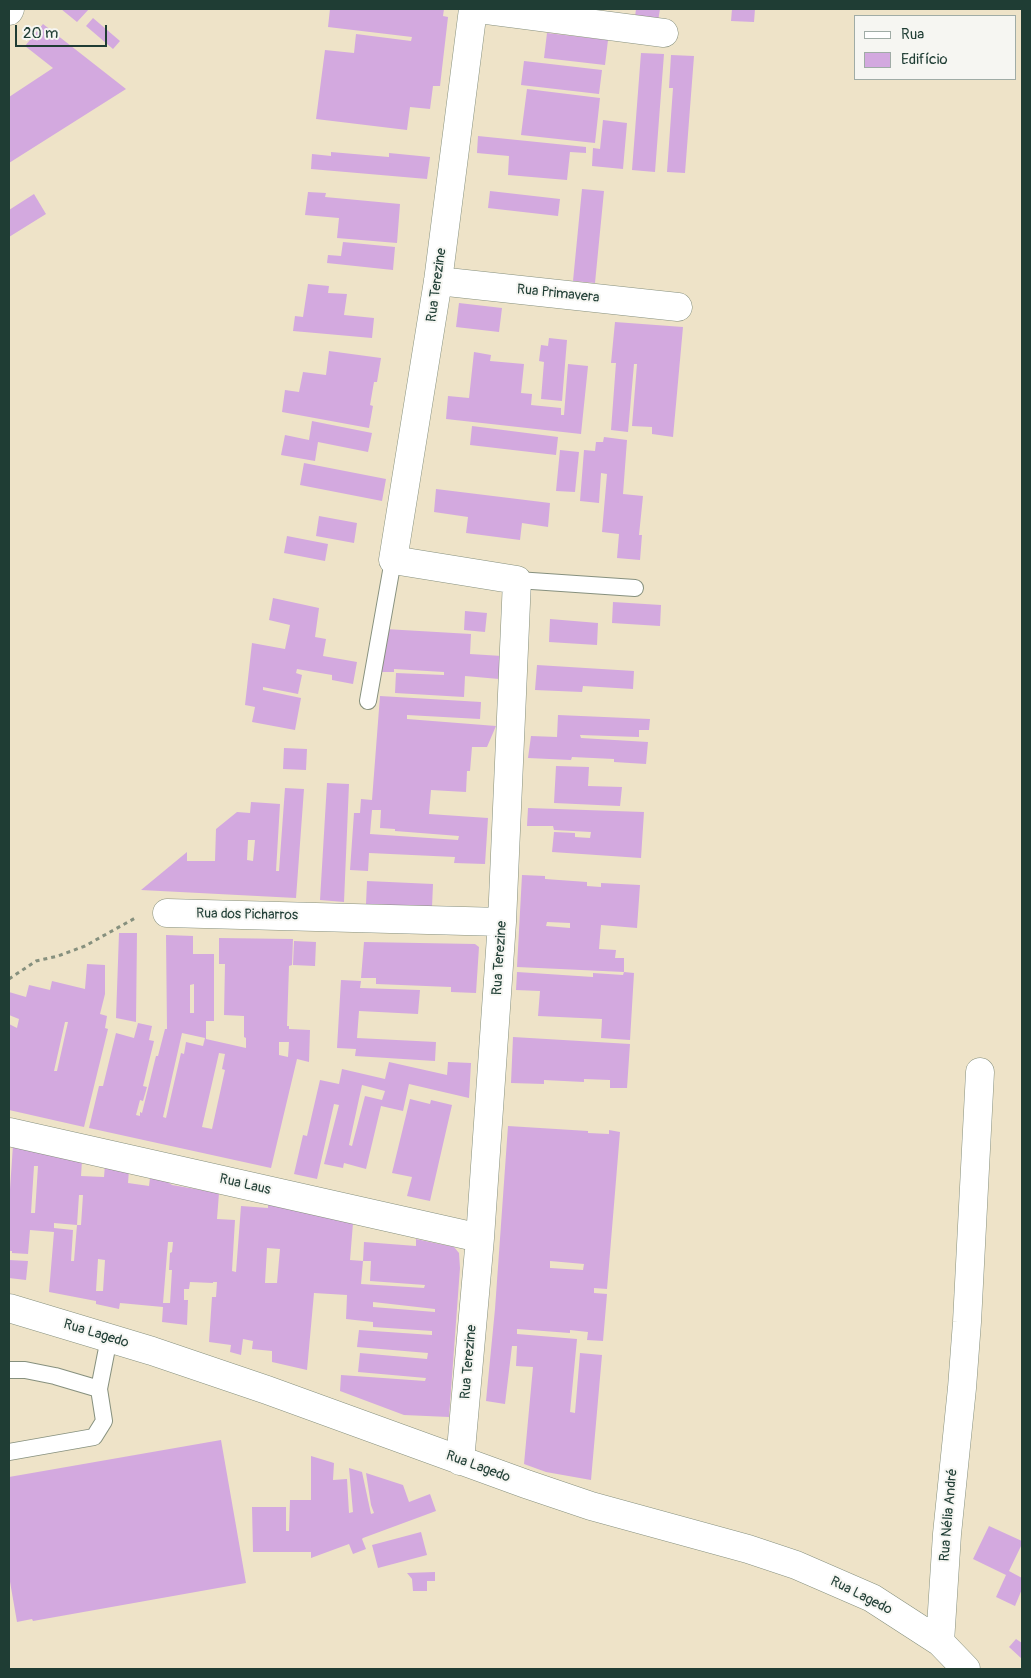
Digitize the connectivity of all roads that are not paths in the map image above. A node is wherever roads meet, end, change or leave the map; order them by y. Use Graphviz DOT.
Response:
graph roads {
  1 [pos="473,9"];
  2 [pos="478,9"];
  3 [pos="664,33"];
  4 [pos="438,281"];
  5 [pos="678,307"];
  6 [pos="393,560"];
  7 [pos="518,580"];
  8 [pos="635,588"];
  9 [pos="368,702"];
  10 [pos="167,913"];
  11 [pos="502,922"];
  12 [pos="980,1072"];
  13 [pos="9,1132"];
  14 [pos="480,1238"];
  15 [pos="9,1308"];
  16 [pos="109,1338"];
  17 [pos="9,1370"];
  18 [pos="99,1389"];
  19 [pos="9,1452"];
  20 [pos="460,1461"];
  21 [pos="940,1642"];
  22 [pos="966,1669"];
  1 -- 4 [label="street, Rua Terezine"];
  2 -- 3 [label="street"];
  4 -- 5 [label="street, Rua Primavera"];
  4 -- 6 [label="street, Rua Terezine"];
  6 -- 7 [label="street"];
  6 -- 9 [label="lane, Rua Terezine"];
  7 -- 8 [label="lane"];
  7 -- 11 [label="street, Rua Terezine"];
  10 -- 11 [label="street, Rua dos Picharros"];
  11 -- 14 [label="street, Rua Terezine"];
  12 -- 21 [label="street, Rua Nélia André"];
  13 -- 14 [label="street, Rua Laus"];
  14 -- 20 [label="street, Rua Terezine"];
  15 -- 16 [label="street, Rua Lagedo"];
  16 -- 18 [label="lane"];
  16 -- 20 [label="street, Rua Lagedo"];
  17 -- 18 [label="lane"];
  18 -- 19 [label="lane"];
  20 -- 21 [label="street, Rua Lagedo"];
  21 -- 22 [label="street, Rua Lagedo"];
}
